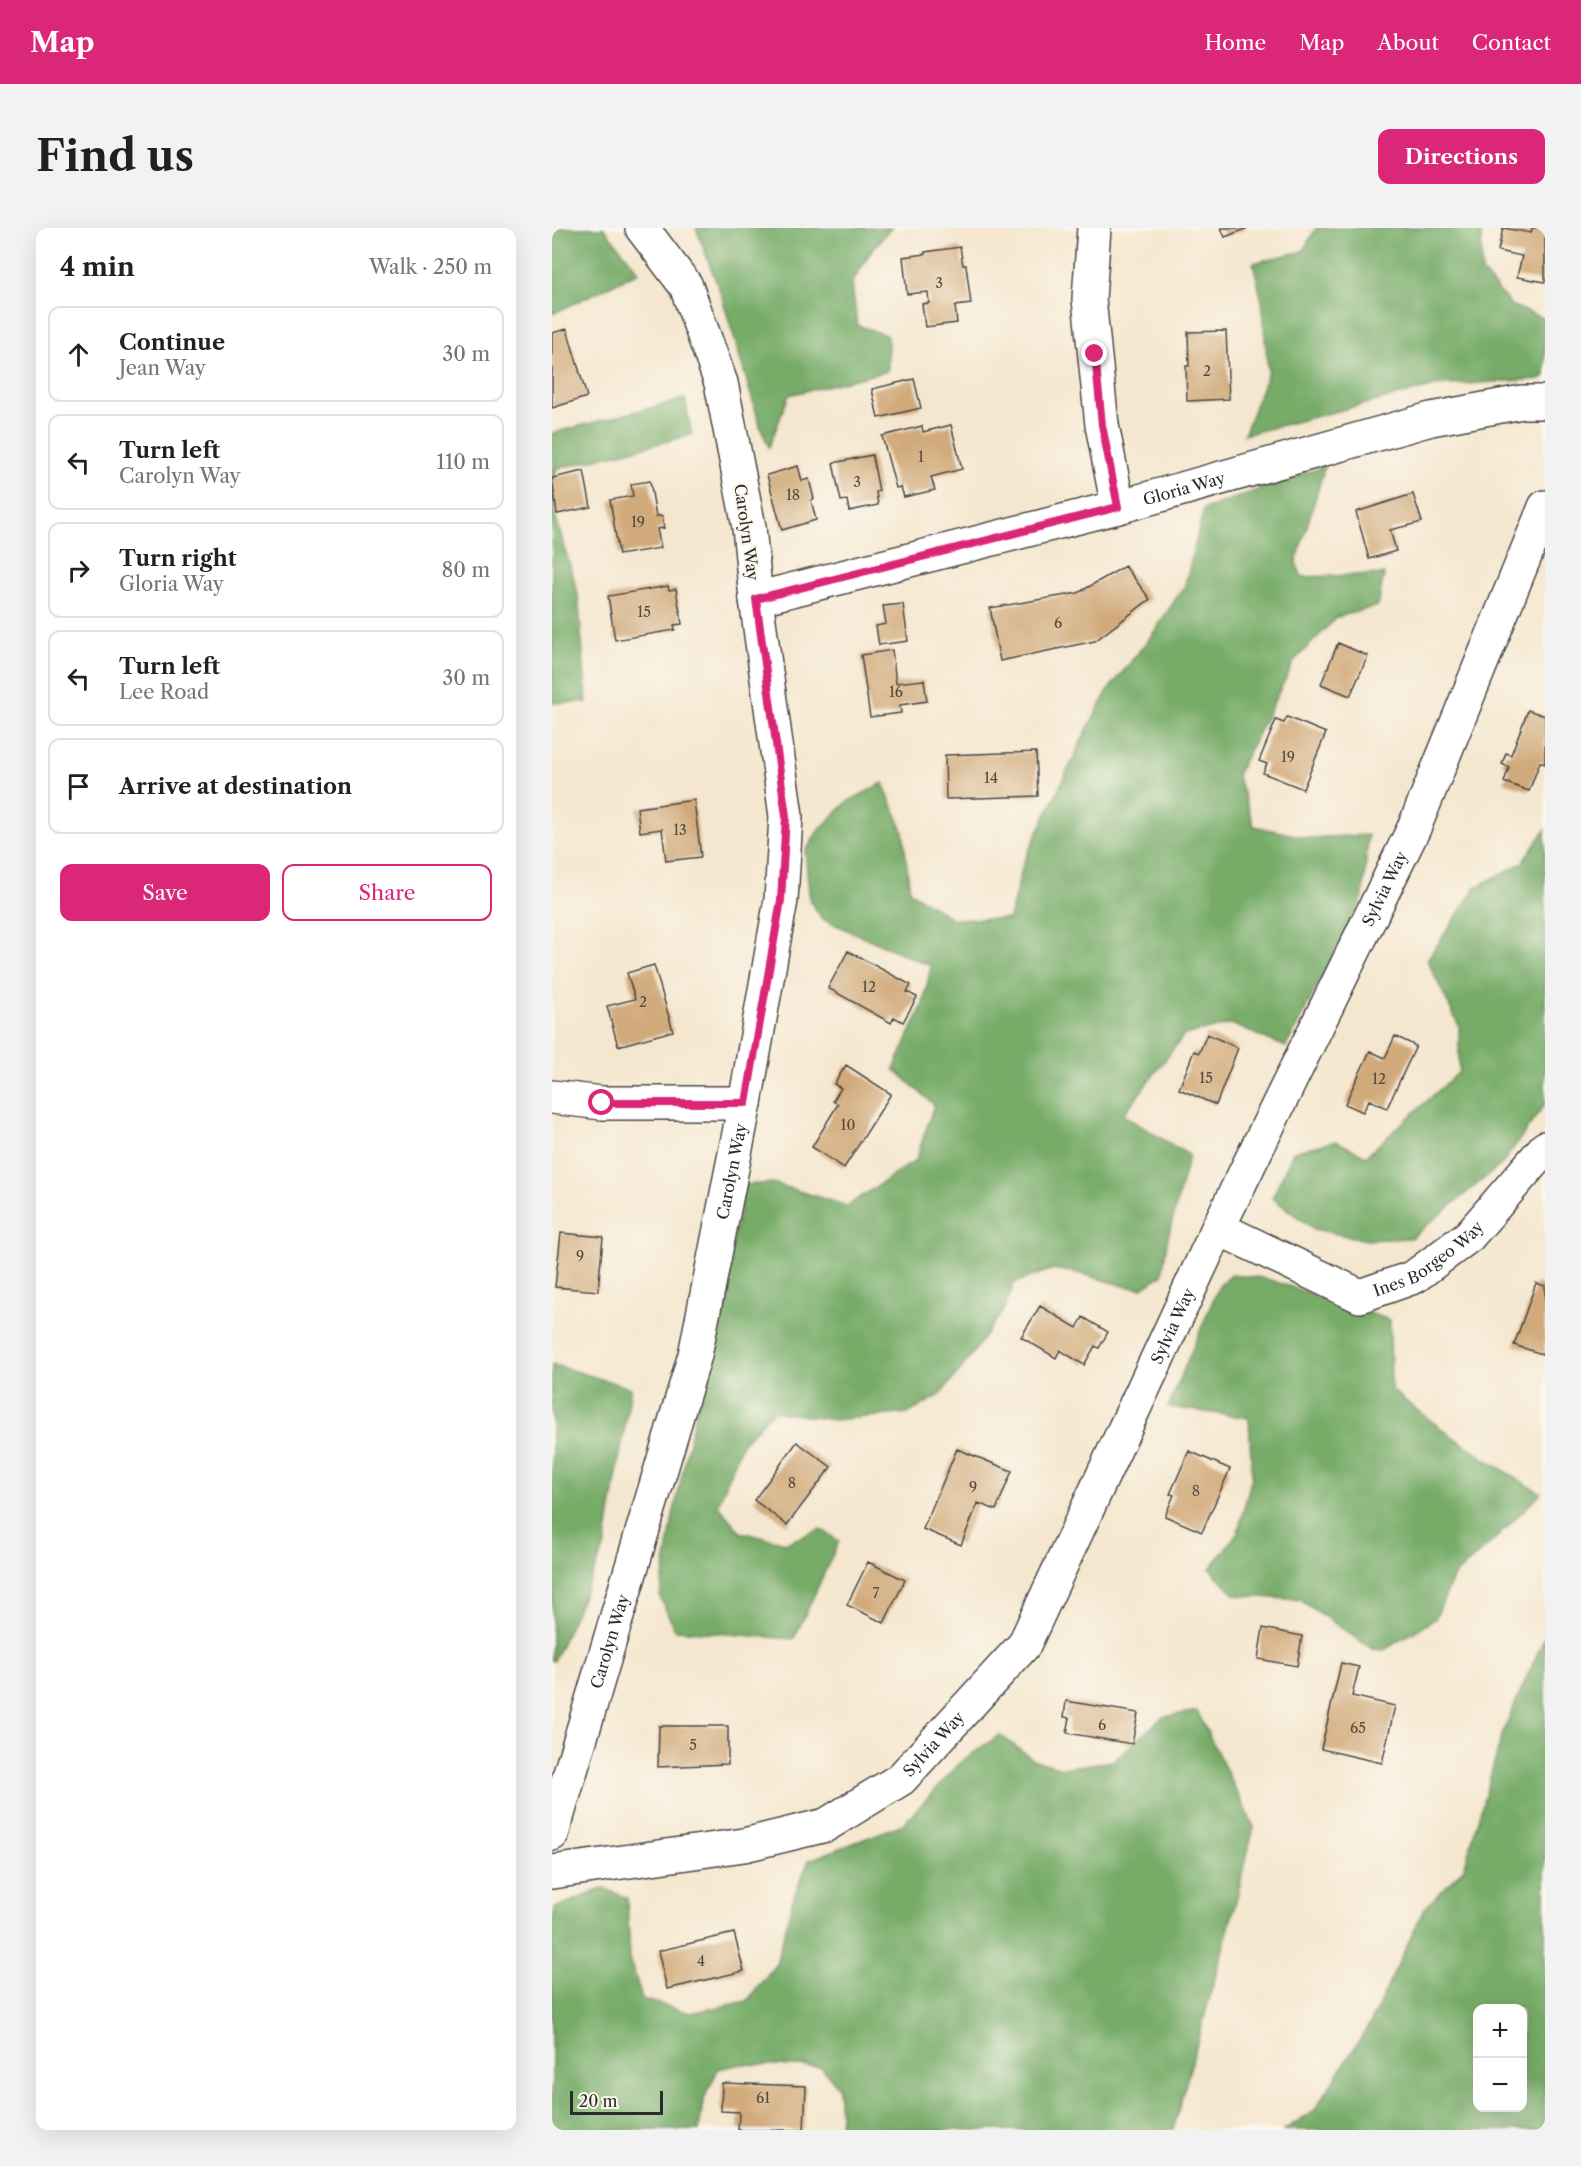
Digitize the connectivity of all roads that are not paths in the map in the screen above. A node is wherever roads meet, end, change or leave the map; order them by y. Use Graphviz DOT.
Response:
graph roads {
  1 [pos="642,228"];
  2 [pos="1094,228"];
  3 [pos="1545,402"];
  4 [pos="1118,507"];
  5 [pos="1545,507"];
  6 [pos="756,599"];
  7 [pos="552,1097"];
  8 [pos="746,1103"];
  9 [pos="1545,1148"];
  10 [pos="1218,1228"];
  11 [pos="552,1834"];
  12 [pos="552,1872"];
  1 -- 6 [label="street, Carolyn Way"];
  2 -- 4 [label="street"];
  3 -- 4 [label="street, Gloria Way"];
  4 -- 6 [label="street, Gloria Way"];
  5 -- 10 [label="street, Sylvia Way"];
  6 -- 8 [label="street, Carolyn Way"];
  7 -- 8 [label="street"];
  8 -- 11 [label="street, Carolyn Way"];
  9 -- 10 [label="street, Ines Borgeo Way"];
  10 -- 12 [label="street, Sylvia Way"];
}
